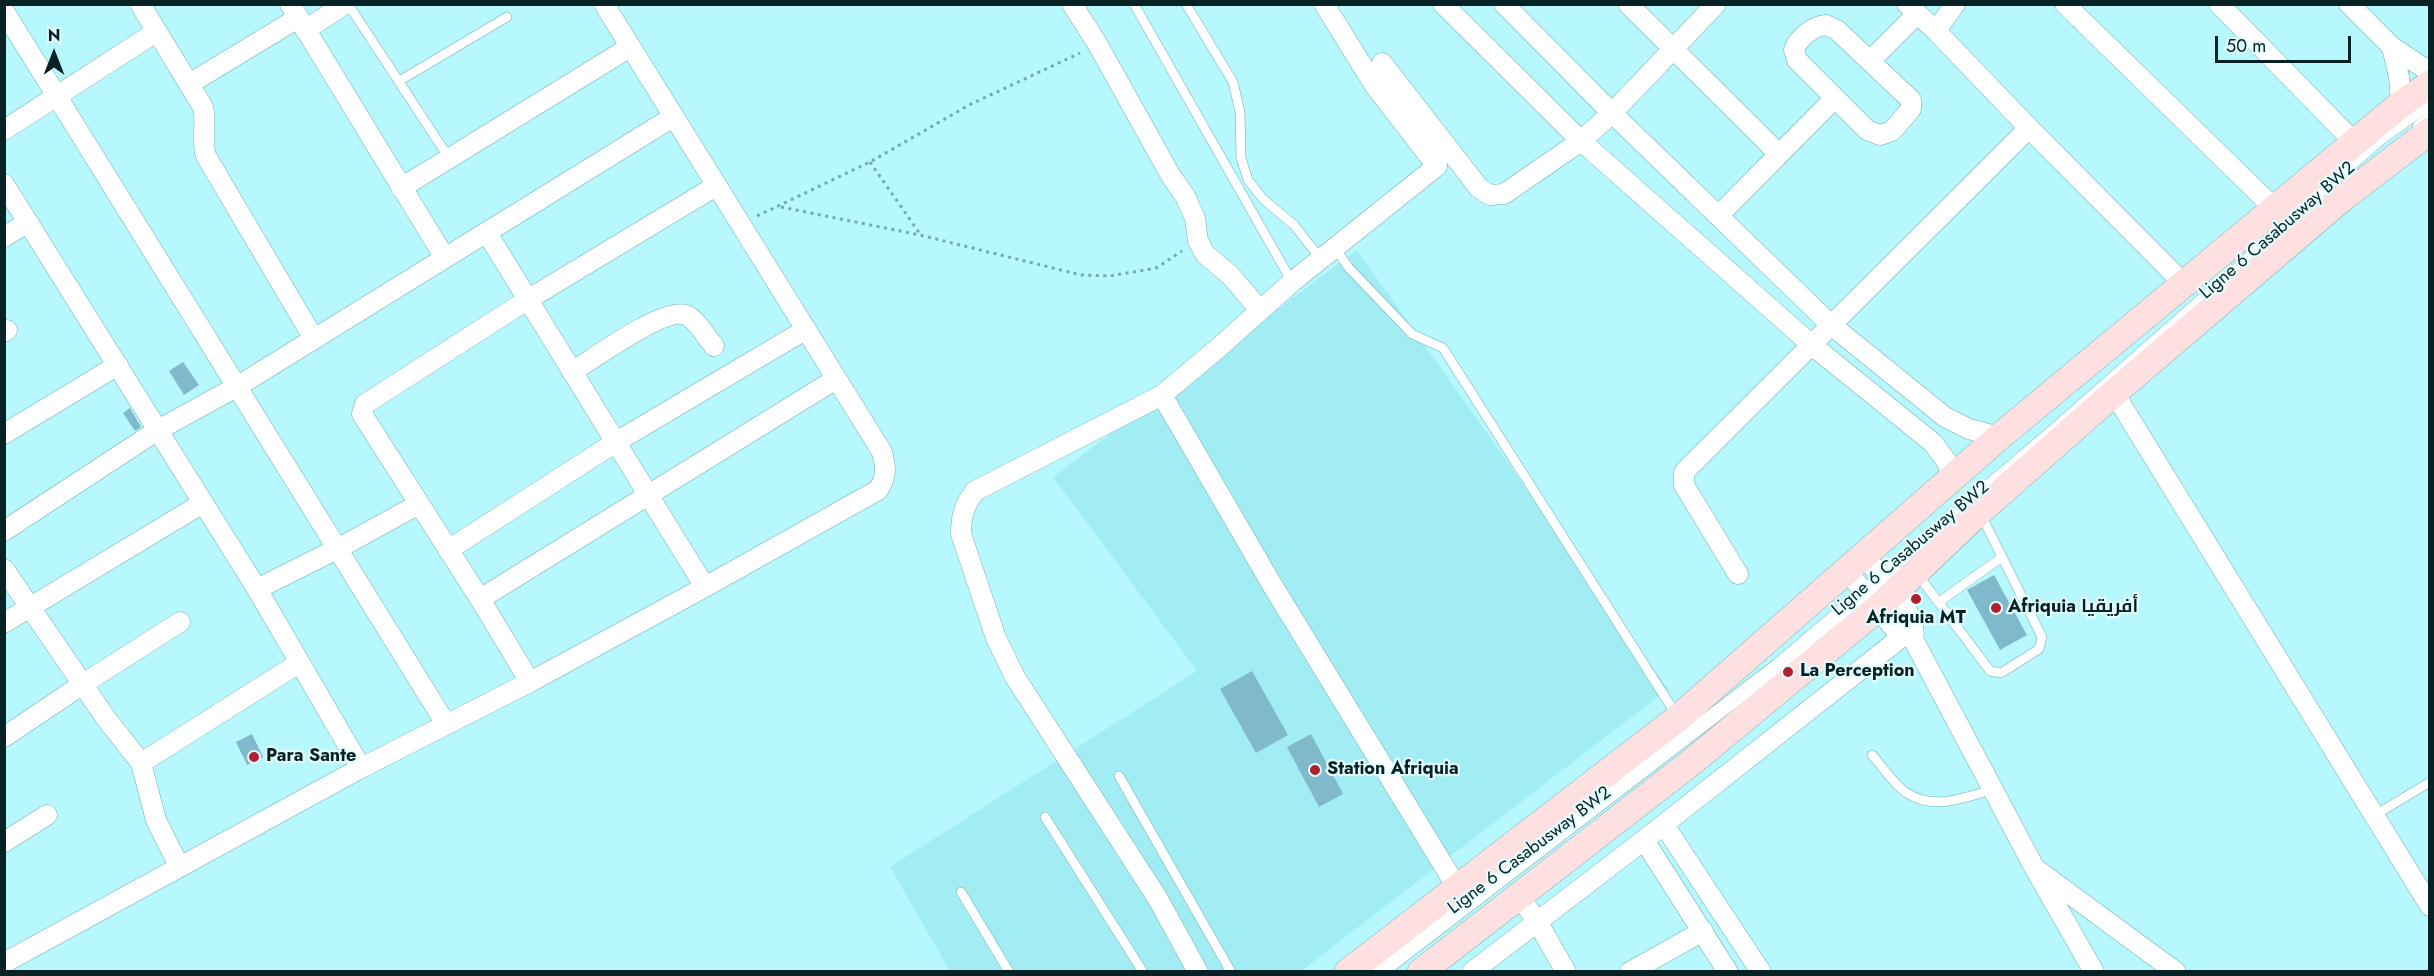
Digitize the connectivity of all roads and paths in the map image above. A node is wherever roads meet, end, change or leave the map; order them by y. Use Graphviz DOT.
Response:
graph roads {
  1 [pos="140,4"];
  2 [pos="347,4"];
  3 [pos="604,4"];
  4 [pos="1071,4"];
  5 [pos="1134,4"];
  6 [pos="1186,4"];
  7 [pos="1324,4"];
  8 [pos="1443,4"];
  9 [pos="1504,4"];
  10 [pos="1628,4"];
  11 [pos="1716,4"];
  12 [pos="2065,4"];
  13 [pos="2219,4"];
  14 [pos="2349,4"];
  15 [pos="1953,5"];
  16 [pos="1912,9"];
  17 [pos="4,11"];
  18 [pos="297,17"];
  19 [pos="507,17"];
  20 [pos="1936,31"];
  21 [pos="156,32"];
  22 [pos="1098,45"];
  23 [pos="630,47"];
  24 [pos="2392,47"];
  25 [pos="1674,48"];
  26 [pos="1870,61"];
  27 [pos="1382,63"];
  28 [pos="2430,72"];
  29 [pos="399,81"];
  30 [pos="189,84"];
  31 [pos="2430,84"];
  32 [pos="57,96"];
  33 [pos="1835,98"];
  34 [pos="2401,104"];
  35 [pos="2430,105"];
  36 [pos="1612,113"];
  37 [pos="2430,116"];
  38 [pos="673,117"];
  39 [pos="2029,128"];
  40 [pos="4,130"];
  41 [pos="2430,130"];
  42 [pos="1581,141"];
  43 [pos="2355,143"];
  44 [pos="1779,154"];
  45 [pos="449,158"];
  46 [pos="870,162"];
  47 [pos="4,184"];
  48 [pos="716,186"];
  49 [pos="401,188"];
  50 [pos="781,207"];
  51 [pos="2275,209"];
  52 [pos="1718,216"];
  53 [pos="28,222"];
  54 [pos="739,224"];
  55 [pos="486,233"];
  56 [pos="920,235"];
  57 [pos="4,237"];
  58 [pos="1198,241"];
  59 [pos="1327,253"];
  60 [pos="445,258"];
  61 [pos="1292,282"];
  62 [pos="2184,284"];
  63 [pos="527,300"];
  64 [pos="1260,310"];
  65 [pos="1830,324"];
  66 [pos="805,330"];
  67 [pos="314,339"];
  68 [pos="714,346"];
  69 [pos="1813,346"];
  70 [pos="118,365"];
  71 [pos="572,372"];
  72 [pos="836,379"];
  73 [pos="238,386"];
  74 [pos="2114,393"];
  75 [pos="1162,396"];
  76 [pos="1945,417"];
  77 [pos="158,430"];
  78 [pos="4,434"];
  79 [pos="1999,437"];
  80 [pos="1926,438"];
  81 [pos="616,442"];
  82 [pos="1952,479"];
  83 [pos="649,495"];
  84 [pos="203,503"];
  85 [pos="419,504"];
  86 [pos="1979,512"];
  87 [pos="4,531"];
  88 [pos="339,548"];
  89 [pos="448,550"];
  90 [pos="2002,557"];
  91 [pos="4,569"];
  92 [pos="1917,573"];
  93 [pos="1738,574"];
  94 [pos="1872,584"];
  95 [pos="705,587"];
  96 [pos="257,589"];
  97 [pos="480,599"];
  98 [pos="1939,602"];
  99 [pos="29,608"];
  100 [pos="180,622"];
  101 [pos="4,623"];
  102 [pos="1908,638"];
  103 [pos="299,663"];
  104 [pos="530,682"];
  105 [pos="83,684"];
  106 [pos="1678,718"];
  107 [pos="446,724"];
  108 [pos="4,737"];
  109 [pos="1872,755"];
  110 [pos="141,763"];
  111 [pos="361,768"];
  112 [pos="1119,776"];
  113 [pos="2430,782"];
  114 [pos="1994,789"];
  115 [pos="47,815"];
  116 [pos="2375,815"];
  117 [pos="1045,817"];
  118 [pos="1664,825"];
  119 [pos="1644,840"];
  120 [pos="4,842"];
  121 [pos="179,866"];
  122 [pos="2034,867"];
  123 [pos="1458,889"];
  124 [pos="961,892"];
  125 [pos="1518,896"];
  126 [pos="2430,906"];
  127 [pos="1537,921"];
  128 [pos="1702,931"];
  129 [pos="8,962"];
  130 [pos="1009,972"];
  131 [pos="1143,972"];
  132 [pos="1198,972"];
  133 [pos="1231,972"];
  134 [pos="1348,972"];
  135 [pos="1374,972"];
  136 [pos="1386,972"];
  137 [pos="1421,972"];
  138 [pos="1472,972"];
  139 [pos="1566,972"];
  140 [pos="1630,972"];
  141 [pos="1728,972"];
  142 [pos="1761,972"];
  143 [pos="2094,972"];
  144 [pos="2176,972"];
  1 -- 21 [label="street"];
  2 -- 18 [label="street"];
  2 -- 29 [label="lane"];
  3 -- 23 [label="street"];
  4 -- 22 [label="street"];
  5 -- 61 [label="lane"];
  6 -- 59 [label="lane"];
  7 -- 59 [label="street"];
  8 -- 42 [label="street"];
  9 -- 36 [label="street"];
  10 -- 25 [label="street"];
  11 -- 25 [label="street"];
  12 -- 51 [label="street"];
  13 -- 43 [label="street"];
  14 -- 24 [label="street"];
  15 -- 20 [label="street"];
  16 -- 20 [label="street"];
  16 -- 26 [label="street"];
  17 -- 32 [label="street"];
  18 -- 30 [label="street"];
  18 -- 49 [label="street"];
  19 -- 29 [label="lane"];
  20 -- 39 [label="street"];
  21 -- 30 [label="street"];
  21 -- 32 [label="street"];
  22 -- 46 [label="path"];
  22 -- 58 [label="street"];
  23 -- 38 [label="street"];
  23 -- 45 [label="street"];
  24 -- 28 [label="street"];
  24 -- 34 [label="street"];
  25 -- 36 [label="street"];
  25 -- 44 [label="street"];
  26 -- 33 [label="street"];
  26 -- 33 [label="street"];
  27 -- 42 [label="street"];
  29 -- 45 [label="lane"];
  30 -- 67 [label="street"];
  31 -- 34 [label="main road"];
  32 -- 40 [label="street"];
  32 -- 73 [label="street"];
  33 -- 44 [label="street"];
  34 -- 43 [label="main road"];
  35 -- 94 [label="lane, Ligne 6 Casabusway BW2"];
  36 -- 42 [label="street"];
  36 -- 52 [label="street"];
  37 -- 94 [label="lane, Ligne 6 Casabusway BW2"];
  38 -- 48 [label="street"];
  38 -- 55 [label="street"];
  39 -- 62 [label="street"];
  39 -- 65 [label="street"];
  41 -- 74 [label="main road"];
  42 -- 69 [label="street"];
  43 -- 51 [label="main road"];
  44 -- 52 [label="street"];
  45 -- 49 [label="street"];
  46 -- 50 [label="path"];
  46 -- 56 [label="path"];
  47 -- 53 [label="street"];
  48 -- 54 [label="street"];
  48 -- 63 [label="street"];
  49 -- 60 [label="street"];
  50 -- 54 [label="path"];
  50 -- 56 [label="path"];
  51 -- 62 [label="main road"];
  52 -- 65 [label="street"];
  53 -- 57 [label="street"];
  53 -- 70 [label="street"];
  54 -- 66 [label="street"];
  55 -- 60 [label="street"];
  55 -- 63 [label="street"];
  56 -- 58 [label="path"];
  58 -- 64 [label="street"];
  59 -- 61 [label="street"];
  59 -- 106 [label="lane"];
  60 -- 67 [label="street"];
  61 -- 64 [label="street"];
  62 -- 79 [label="main road"];
  63 -- 71 [label="street"];
  63 -- 85 [label="street"];
  64 -- 75 [label="street"];
  65 -- 69 [label="street"];
  65 -- 76 [label="street"];
  66 -- 72 [label="street"];
  66 -- 81 [label="street"];
  67 -- 73 [label="street"];
  68 -- 71 [label="street"];
  69 -- 80 [label="street"];
  69 -- 93 [label="street"];
  70 -- 77 [label="street"];
  70 -- 78 [label="street"];
  71 -- 81 [label="street"];
  72 -- 83 [label="street"];
  72 -- 95 [label="street"];
  73 -- 77 [label="street"];
  73 -- 88 [label="street"];
  74 -- 86 [label="main road"];
  74 -- 116 [label="street"];
  75 -- 123 [label="street"];
  75 -- 132 [label="street"];
  76 -- 79 [label="street"];
  76 -- 80 [label="street"];
  77 -- 84 [label="street"];
  77 -- 87 [label="street"];
  79 -- 82 [label="main road"];
  80 -- 82 [label="street"];
  81 -- 83 [label="street"];
  81 -- 89 [label="street"];
  82 -- 94 [label="main road"];
  83 -- 95 [label="street"];
  83 -- 97 [label="street"];
  84 -- 96 [label="street"];
  84 -- 99 [label="street"];
  85 -- 88 [label="street"];
  85 -- 89 [label="street"];
  86 -- 90 [label="lane"];
  86 -- 92 [label="main road"];
  88 -- 96 [label="street"];
  88 -- 107 [label="street"];
  89 -- 97 [label="street"];
  90 -- 98 [label="lane"];
  90 -- 98 [label="lane"];
  91 -- 99 [label="street"];
  92 -- 94 [label="main road"];
  92 -- 98 [label="lane"];
  94 -- 102 [label="street"];
  94 -- 106 [label="main road"];
  94 -- 125 [label="main road"];
  94 -- 135 [label="lane, Ligne 6 Casabusway BW2"];
  94 -- 136 [label="lane, Ligne 6 Casabusway BW2"];
  95 -- 104 [label="street"];
  96 -- 103 [label="street"];
  97 -- 104 [label="street"];
  99 -- 101 [label="street"];
  99 -- 105 [label="street"];
  100 -- 105 [label="street"];
  102 -- 114 [label="street"];
  102 -- 118 [label="street"];
  103 -- 110 [label="street"];
  103 -- 111 [label="street"];
  104 -- 107 [label="street"];
  105 -- 108 [label="street"];
  105 -- 110 [label="street"];
  106 -- 123 [label="main road"];
  107 -- 111 [label="street"];
  109 -- 114 [label="lane"];
  110 -- 121 [label="street"];
  111 -- 121 [label="street"];
  112 -- 133 [label="lane"];
  113 -- 116 [label="lane"];
  114 -- 122 [label="street"];
  115 -- 120 [label="street"];
  116 -- 126 [label="street"];
  117 -- 131 [label="lane"];
  118 -- 119 [label="street"];
  118 -- 142 [label="street"];
  119 -- 127 [label="street"];
  119 -- 128 [label="street"];
  121 -- 129 [label="street"];
  122 -- 143 [label="street"];
  122 -- 144 [label="street"];
  123 -- 134 [label="main road"];
  124 -- 130 [label="lane"];
  125 -- 127 [label="street"];
  125 -- 137 [label="main road"];
  127 -- 138 [label="street"];
  127 -- 139 [label="street"];
  128 -- 140 [label="street"];
  128 -- 141 [label="street"];
}
